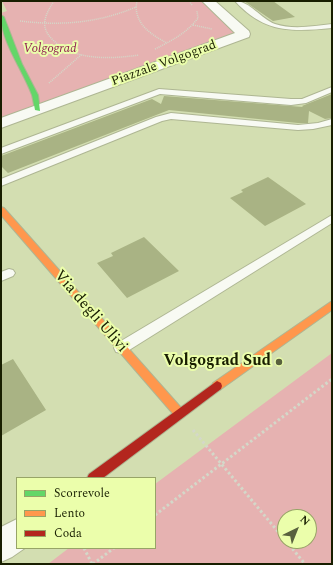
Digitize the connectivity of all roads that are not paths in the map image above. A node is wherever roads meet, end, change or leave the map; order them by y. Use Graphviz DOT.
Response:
graph roads {
  1 [pos="208,1"];
  2 [pos="238,1"];
  3 [pos="2,17"];
  4 [pos="332,26"];
  5 [pos="332,90"];
  6 [pos="38,110"];
  7 [pos="332,122"];
  8 [pos="1,123"];
  9 [pos="1,151"];
  10 [pos="1,183"];
  11 [pos="1,210"];
  12 [pos="332,218"];
  13 [pos="332,305"];
  14 [pos="121,348"];
  15 [pos="179,413"];
  16 [pos="95,477"];
  17 [pos="16,536"];
  18 [pos="1,546"];
  1 -- 6 [label="street, Piazzale Volgograd"];
  2 -- 4 [label="lane"];
  3 -- 6 [label="street"];
  5 -- 9 [label="lane"];
  6 -- 8 [label="street, Piazzale Volgograd"];
  7 -- 10 [label="lane"];
  11 -- 14 [label="street, Via degli Ulivi"];
  12 -- 14 [label="lane"];
  13 -- 15 [label="street"];
  14 -- 15 [label="street, Via degli Ulivi"];
  15 -- 16 [label="street"];
  17 -- 18 [label="street"];
}
